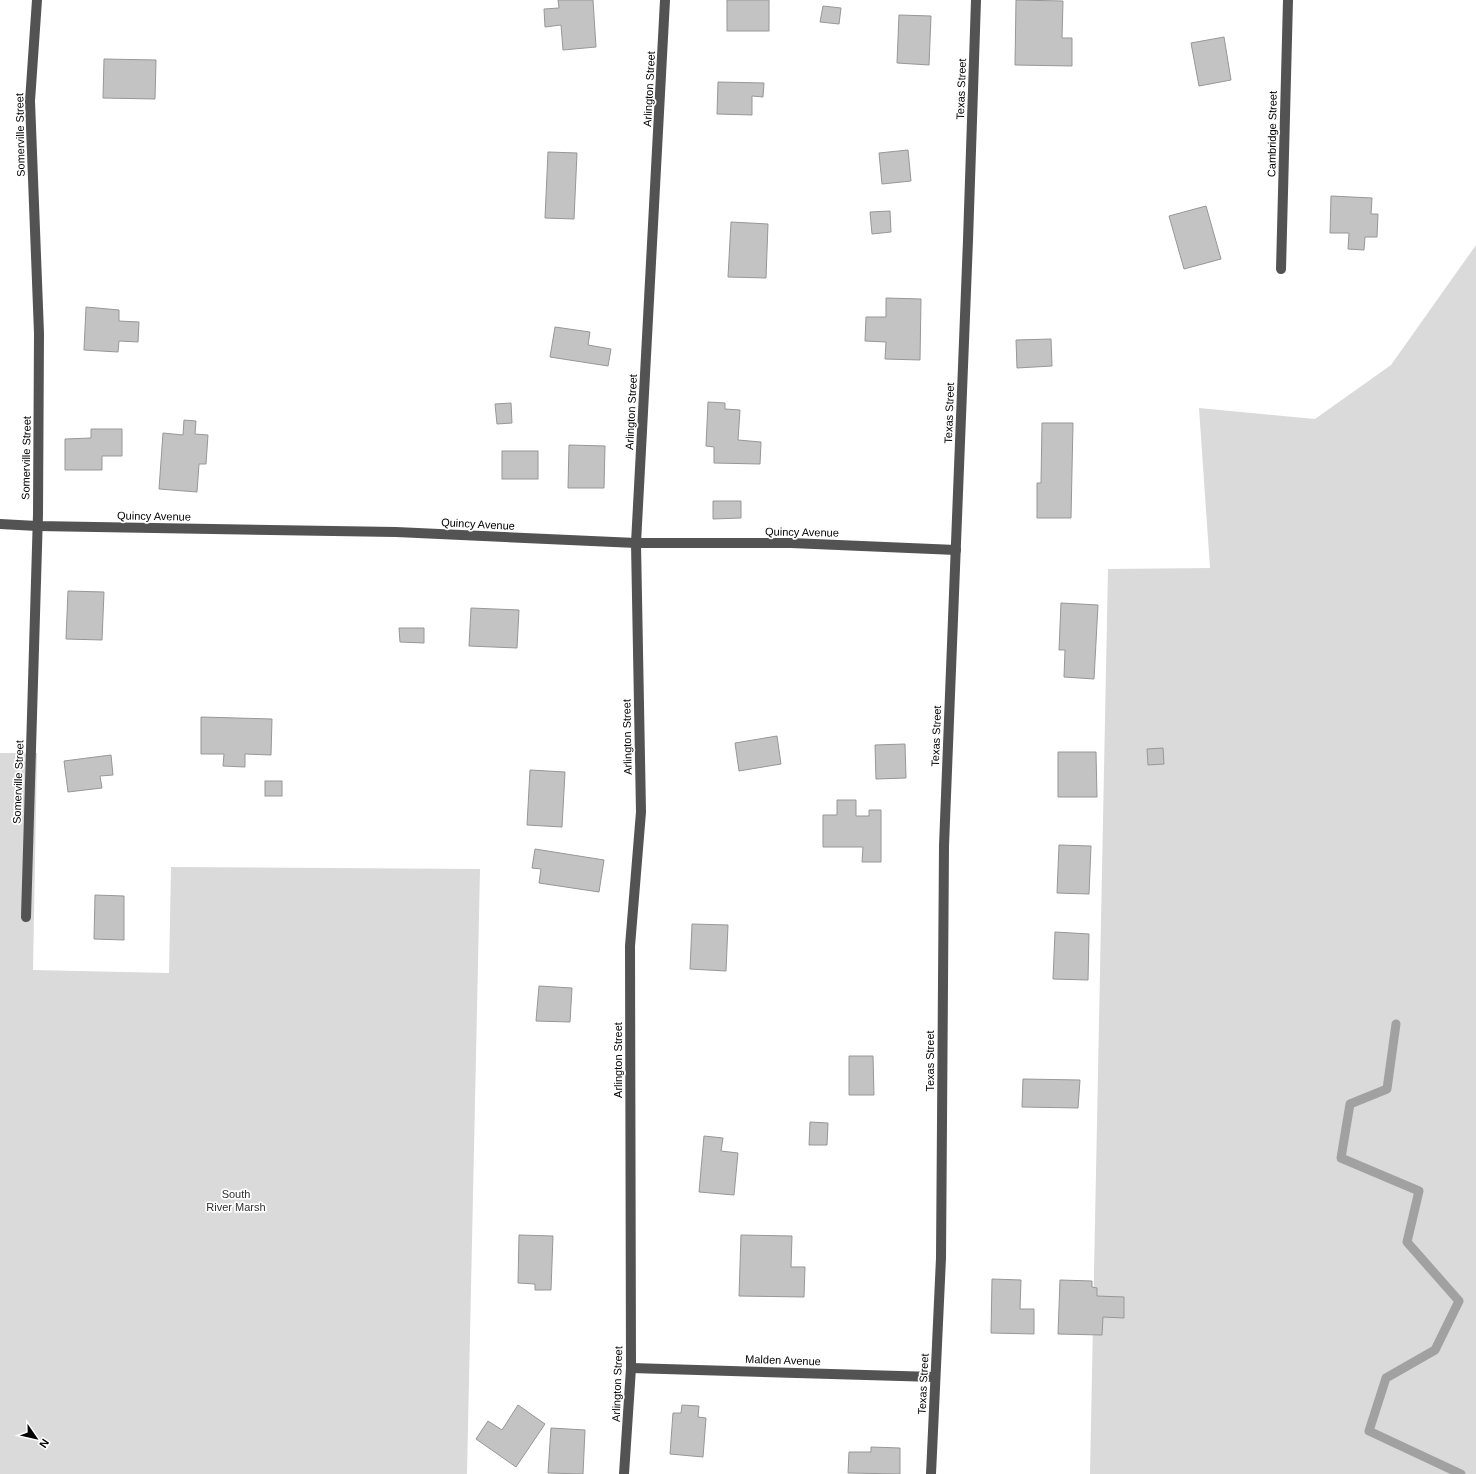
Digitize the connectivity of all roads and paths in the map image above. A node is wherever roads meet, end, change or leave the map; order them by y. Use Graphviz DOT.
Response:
graph roads {
  1 [pos="36,0"];
  2 [pos="665,0"];
  3 [pos="976,0"];
  4 [pos="1288,0"];
  5 [pos="1281,269"];
  6 [pos="0,524"];
  7 [pos="37,526"];
  8 [pos="636,543"];
  9 [pos="956,550"];
  10 [pos="26,917"];
  11 [pos="631,1368"];
  12 [pos="935,1377"];
  13 [pos="624,1474"];
  14 [pos="931,1474"];
  1 -- 7 [label="street, Somerville Street"];
  2 -- 8 [label="street, Arlington Street"];
  3 -- 9 [label="street, Texas Street"];
  4 -- 5 [label="street, Cambridge Street"];
  6 -- 7 [label="street, Quincy Avenue"];
  7 -- 8 [label="street, Quincy Avenue"];
  7 -- 10 [label="street, Somerville Street"];
  8 -- 9 [label="street, Quincy Avenue"];
  8 -- 11 [label="street, Arlington Street"];
  9 -- 12 [label="street, Texas Street"];
  11 -- 12 [label="street, Malden Avenue"];
  11 -- 13 [label="street, Arlington Street"];
  12 -- 14 [label="street, Texas Street"];
}
